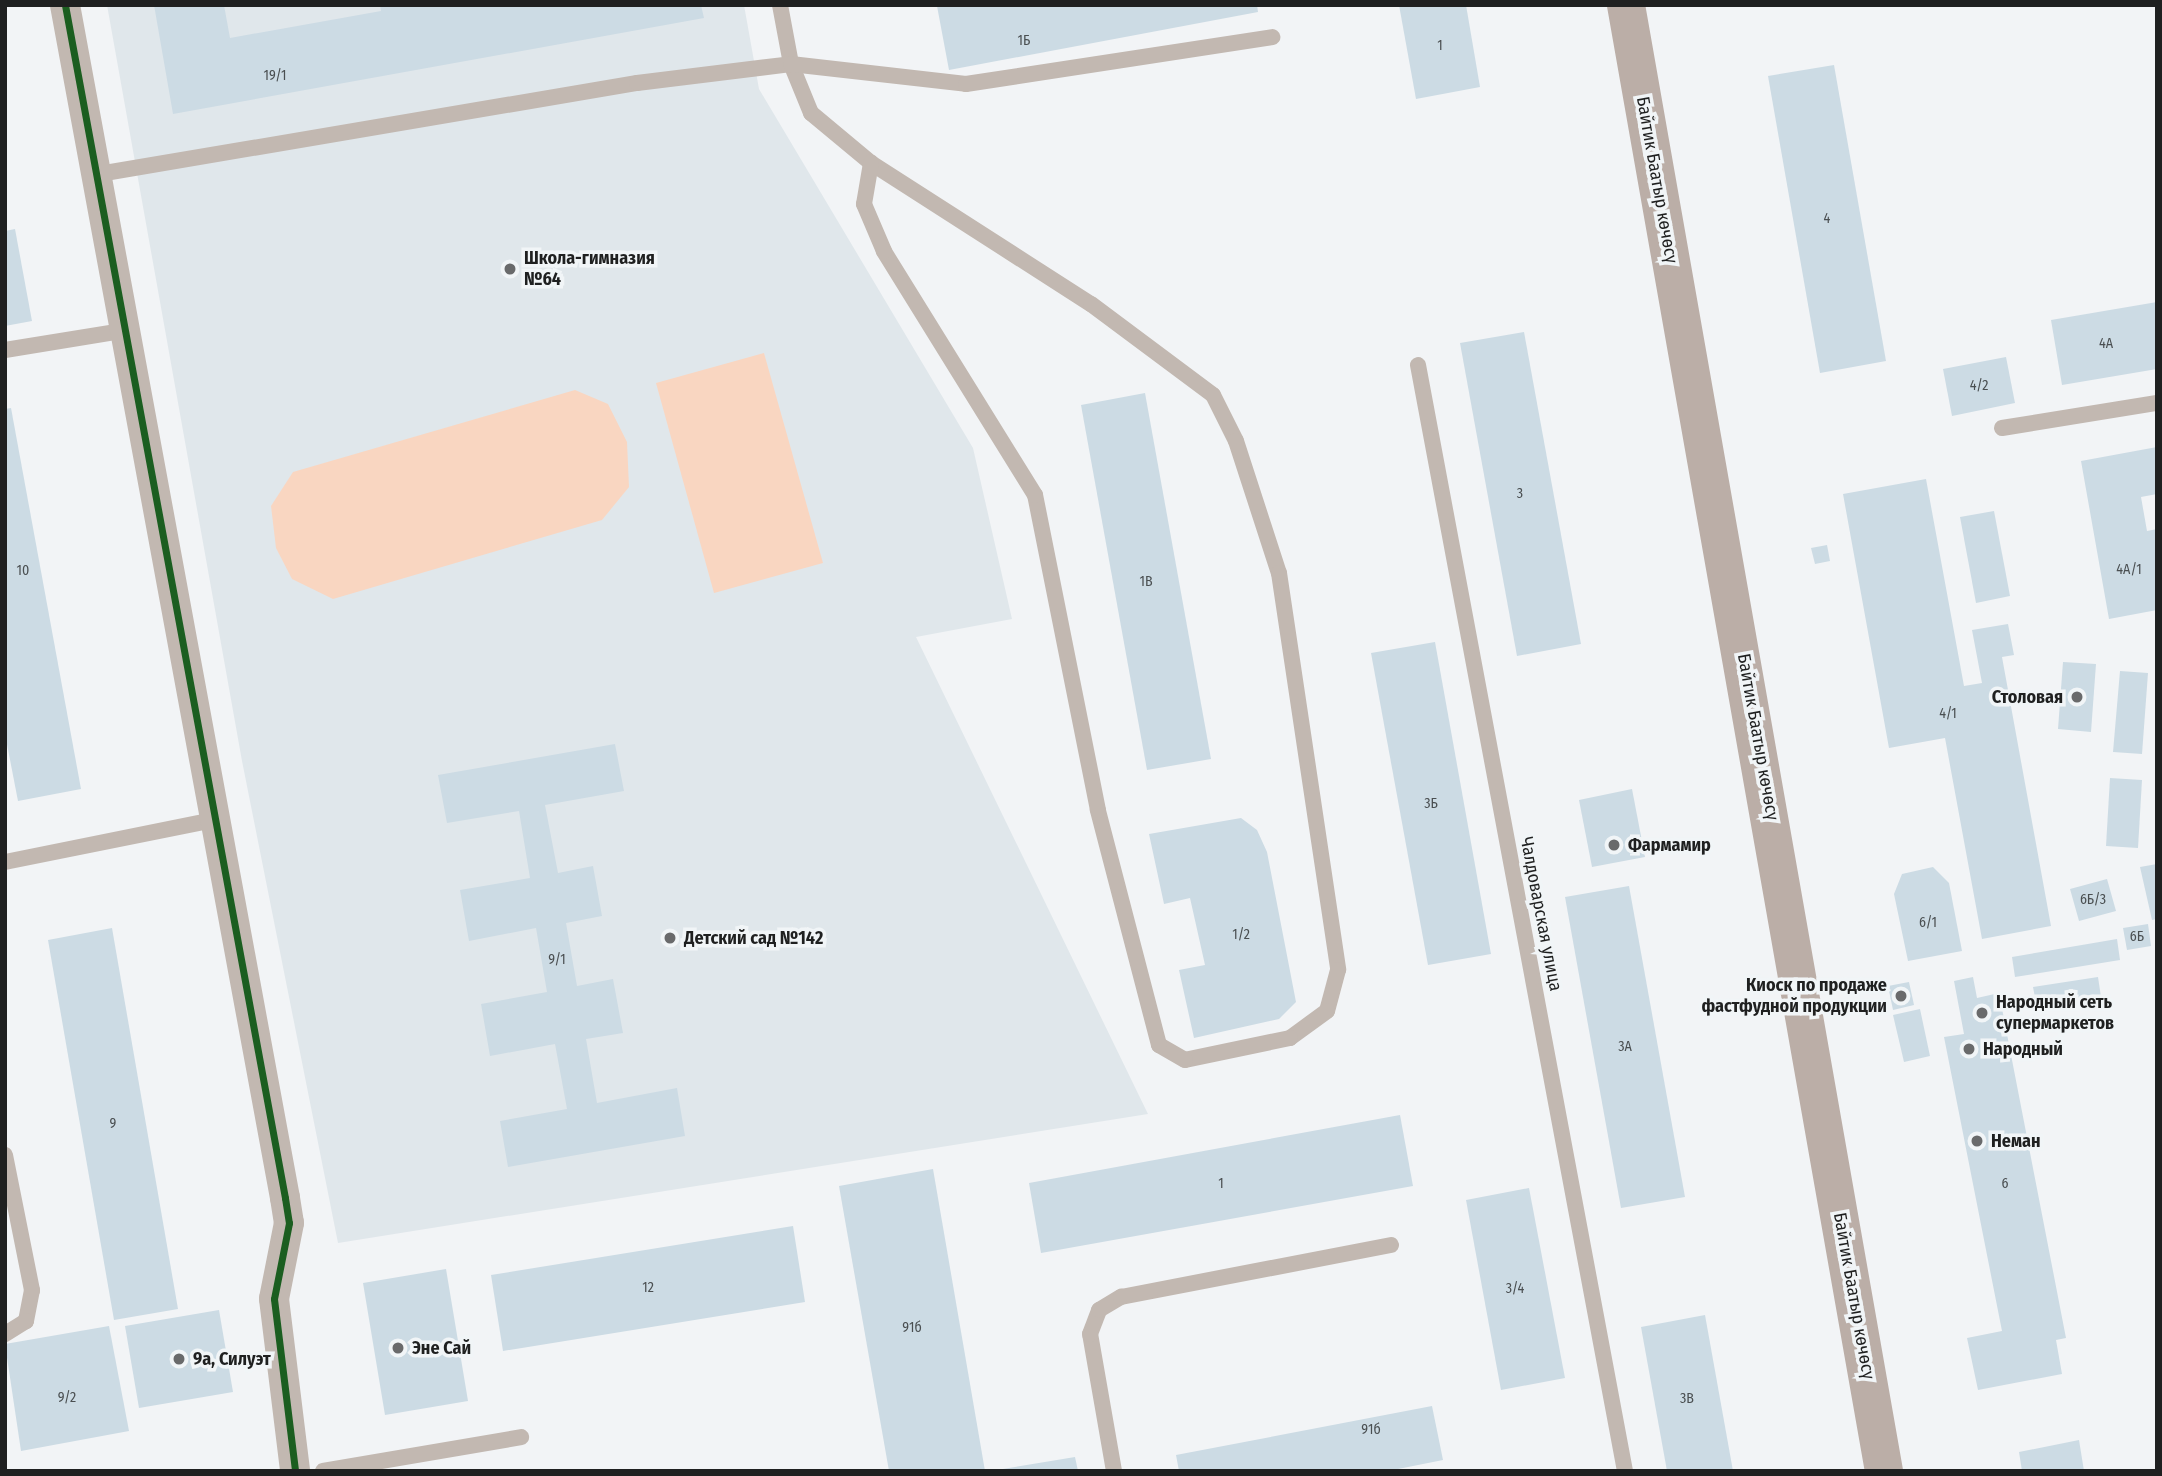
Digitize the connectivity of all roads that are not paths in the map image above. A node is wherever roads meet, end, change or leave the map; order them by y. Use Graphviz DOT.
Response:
graph roads {
  1 [pos="65,5"];
  2 [pos="780,5"];
  3 [pos="1626,5"];
  4 [pos="1272,37"];
  5 [pos="791,64"];
  6 [pos="871,163"];
  7 [pos="93,175"];
  8 [pos="122,331"];
  9 [pos="5,350"];
  10 [pos="1418,365"];
  11 [pos="2157,403"];
  12 [pos="2002,428"];
  13 [pos="213,820"];
  14 [pos="5,862"];
  15 [pos="5,1155"];
  16 [pos="1391,1245"];
  17 [pos="5,1334"];
  18 [pos="521,1437"];
  19 [pos="420,1454"];
  20 [pos="295,1471"];
  21 [pos="323,1471"];
  22 [pos="424,1471"];
  23 [pos="1114,1471"];
  24 [pos="1625,1471"];
  25 [pos="1884,1471"];
  1 -- 7 [label="street"];
  2 -- 5 [label="lane"];
  3 -- 25 [label="main road, Байтик Баатыр көчөсү"];
  4 -- 5 [label="lane"];
  5 -- 6 [label="lane"];
  5 -- 7 [label="lane"];
  6 -- 6 [label="lane"];
  7 -- 8 [label="street"];
  8 -- 9 [label="lane"];
  8 -- 13 [label="street"];
  10 -- 24 [label="lane, Чалдоварская улица"];
  11 -- 12 [label="lane"];
  13 -- 14 [label="lane"];
  13 -- 20 [label="street"];
  15 -- 17 [label="lane"];
  16 -- 23 [label="lane"];
  18 -- 19 [label="lane"];
  19 -- 21 [label="lane"];
  19 -- 22 [label="lane"];
}
